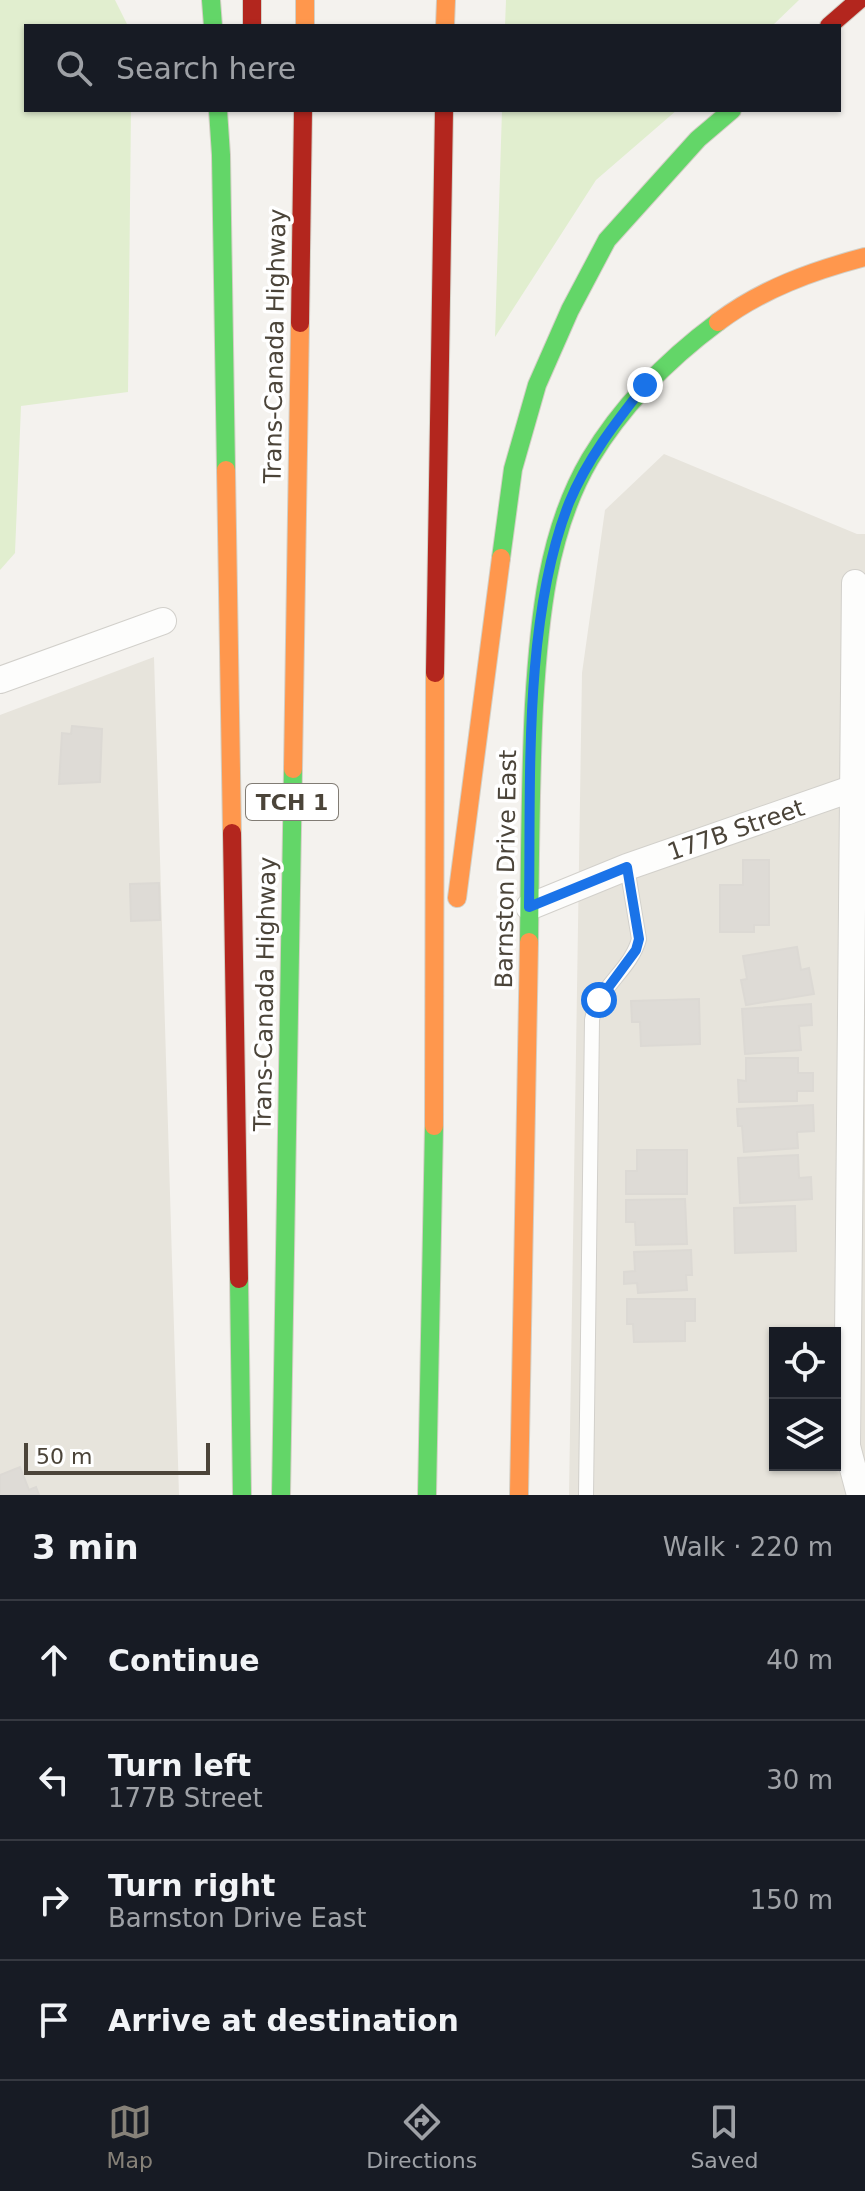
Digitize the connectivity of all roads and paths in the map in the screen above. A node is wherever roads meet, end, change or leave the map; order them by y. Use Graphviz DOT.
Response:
graph roads {
  1 [pos="211,0"];
  2 [pos="252,0"];
  3 [pos="305,0"];
  4 [pos="446,0"];
  5 [pos="859,0"];
  6 [pos="213,24"];
  7 [pos="252,24"];
  8 [pos="305,24"];
  9 [pos="445,24"];
  10 [pos="831,24"];
  11 [pos="218,112"];
  12 [pos="303,112"];
  13 [pos="444,112"];
  14 [pos="730,112"];
  15 [pos="865,257"];
  16 [pos="243,362"];
  17 [pos="855,583"];
  18 [pos="163,621"];
  19 [pos="0,680"];
  20 [pos="232,788"];
  21 [pos="854,788"];
  22 [pos="627,867"];
  23 [pos="529,907"];
  24 [pos="435,1067"];
  25 [pos="242,1495"];
  26 [pos="281,1495"];
  27 [pos="427,1495"];
  28 [pos="519,1495"];
  29 [pos="586,1495"];
  30 [pos="860,1495"];
  1 -- 6 [label="main road"];
  2 -- 7 [label="main road"];
  3 -- 8 [label="main road"];
  4 -- 9 [label="main road"];
  5 -- 10 [label="main road"];
  11 -- 20 [label="main road"];
  12 -- 26 [label="main road, Trans-Canada Highway / TCH 1"];
  13 -- 24 [label="main road"];
  14 -- 24 [label="main road"];
  15 -- 23 [label="main road, Barnston Drive East"];
  16 -- 20 [label="main road"];
  17 -- 21 [label="street"];
  18 -- 19 [label="street"];
  20 -- 25 [label="main road"];
  21 -- 22 [label="street, 177B Street"];
  21 -- 30 [label="street"];
  22 -- 23 [label="street, 177B Street"];
  22 -- 29 [label="lane"];
  23 -- 28 [label="main road, Barnston Drive East"];
  24 -- 27 [label="main road"];
}
